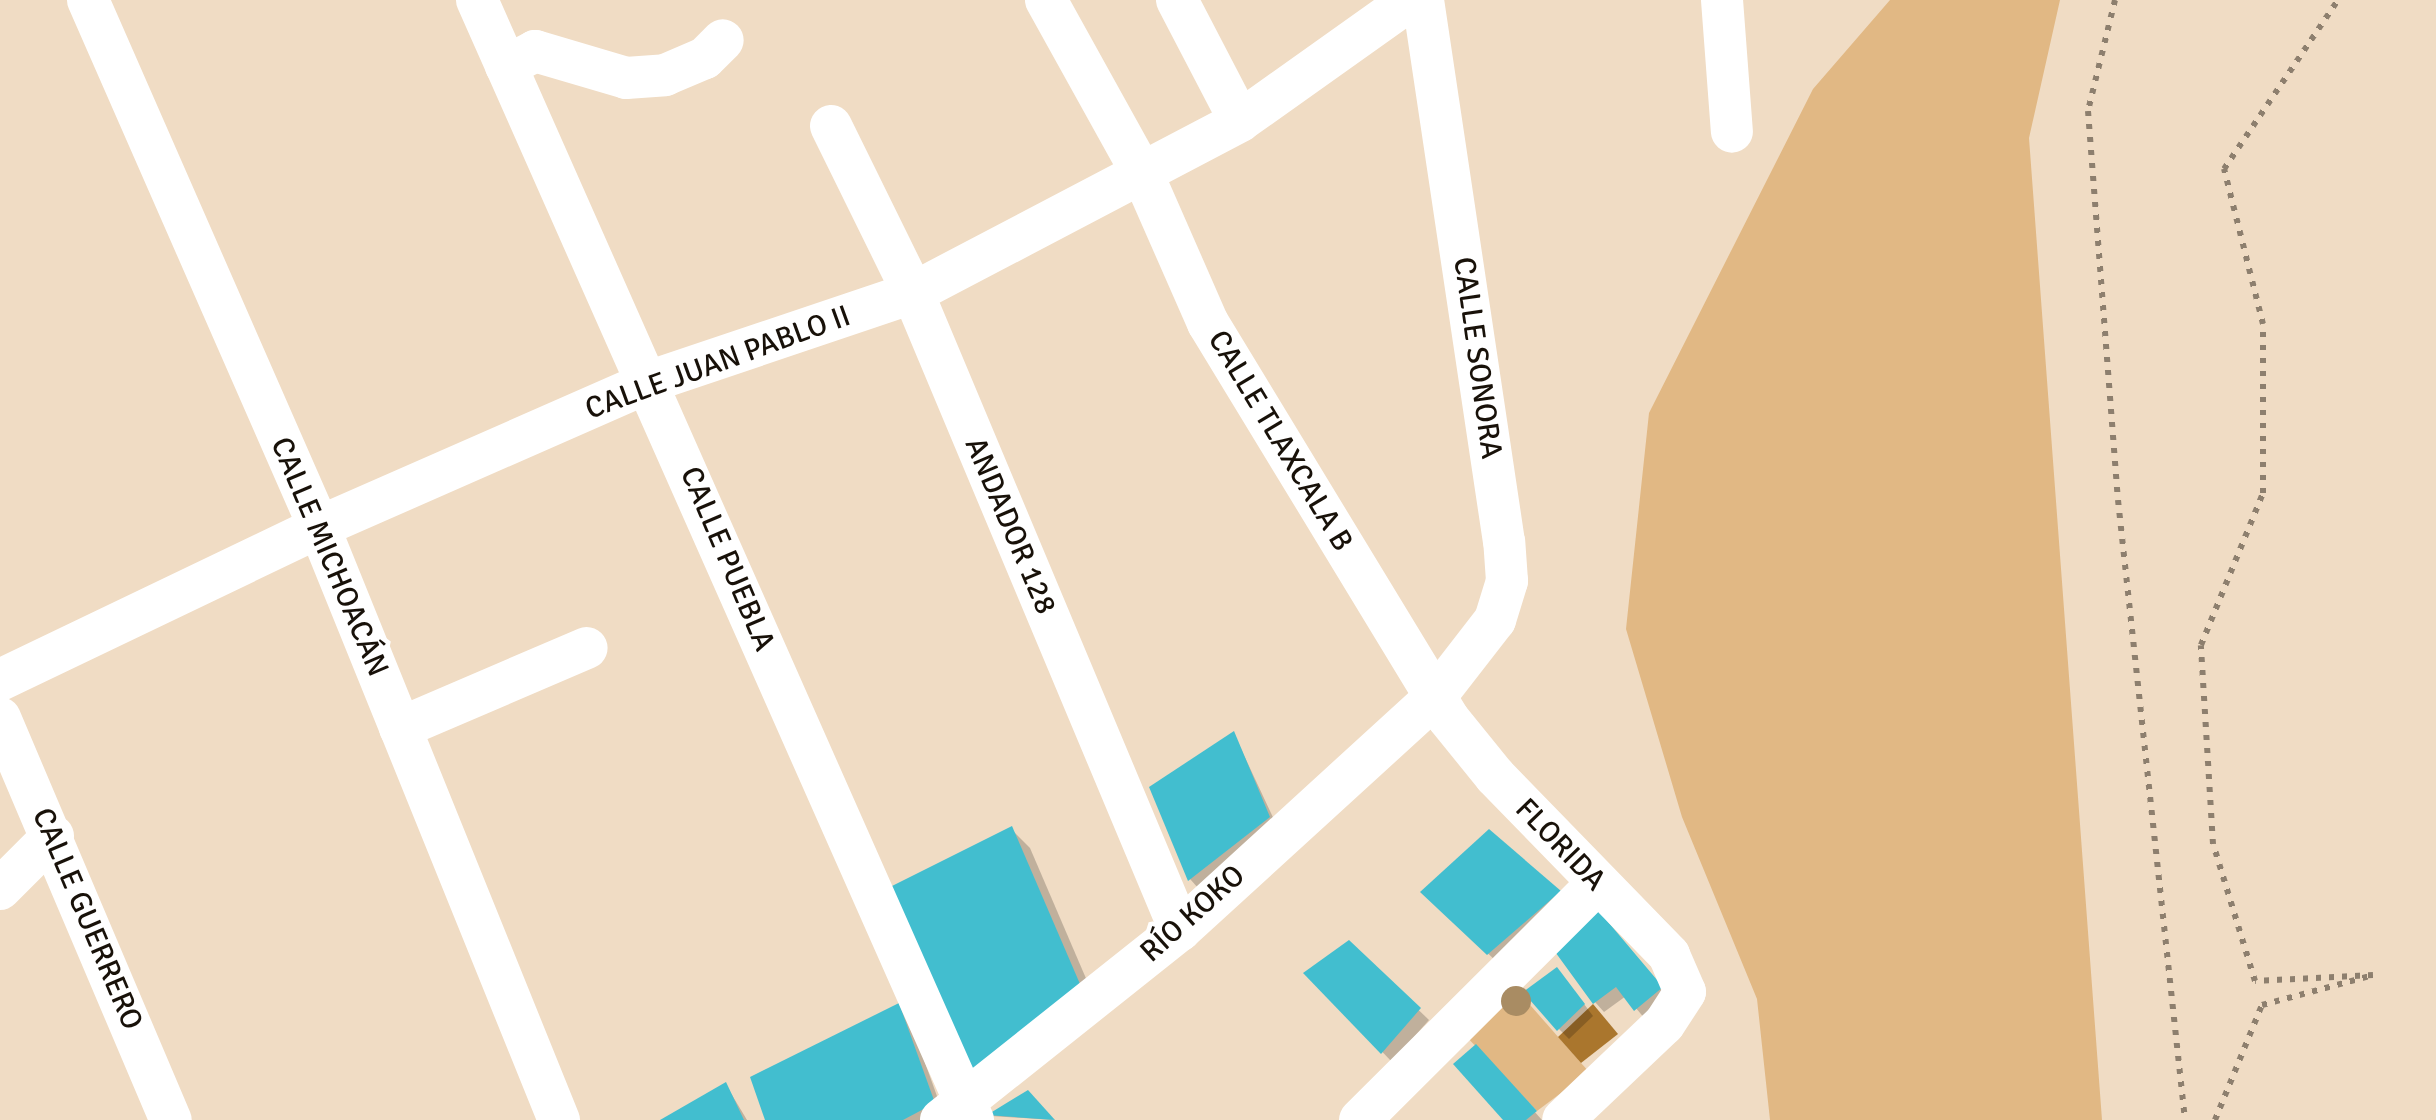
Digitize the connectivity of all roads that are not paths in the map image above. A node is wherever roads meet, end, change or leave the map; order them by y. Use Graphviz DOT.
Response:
graph roads {
  1 [pos="88,0"];
  2 [pos="477,0"];
  3 [pos="1046,0"];
  4 [pos="1177,0"];
  5 [pos="1410,0"];
  6 [pos="1423,0"];
  7 [pos="1722,0"];
  8 [pos="723,40"];
  9 [pos="506,66"];
  10 [pos="1240,121"];
  11 [pos="832,126"];
  12 [pos="1732,132"];
  13 [pos="1143,175"];
  14 [pos="913,293"];
  15 [pos="651,382"];
  16 [pos="319,527"];
  17 [pos="587,648"];
  18 [pos="0,680"];
  19 [pos="1436,696"];
  20 [pos="0,718"];
  21 [pos="400,728"];
  22 [pos="53,836"];
  23 [pos="1597,884"];
  24 [pos="0,889"];
  25 [pos="1180,930"];
  26 [pos="959,1116"];
  27 [pos="171,1120"];
  28 [pos="558,1120"];
  29 [pos="1360,1120"];
  30 [pos="1563,1120"];
  1 -- 16 [label="street, CALLE MICHOACÁN"];
  2 -- 9 [label="street, CALLE PUEBLA"];
  3 -- 13 [label="street, CALLE TLAXCALA B"];
  4 -- 10 [label="street"];
  5 -- 10 [label="street, CALLE JUAN PABLO II"];
  6 -- 19 [label="street, CALLE SONORA"];
  7 -- 12 [label="street"];
  8 -- 9 [label="street"];
  9 -- 15 [label="street, CALLE PUEBLA"];
  10 -- 13 [label="street, CALLE JUAN PABLO II"];
  11 -- 14 [label="street, ANDADOR 128"];
  13 -- 14 [label="street, CALLE JUAN PABLO II"];
  13 -- 19 [label="street, CALLE TLAXCALA B"];
  14 -- 15 [label="street, CALLE JUAN PABLO II"];
  14 -- 25 [label="street, ANDADOR 128"];
  15 -- 16 [label="street, CALLE JUAN PABLO II"];
  15 -- 26 [label="street, CALLE PUEBLA"];
  16 -- 18 [label="street, CALLE JUAN PABLO II"];
  16 -- 21 [label="street, CALLE MICHOACÁN"];
  17 -- 21 [label="street"];
  19 -- 23 [label="street, FLORIDA"];
  19 -- 25 [label="street, RÍO KOKO"];
  20 -- 22 [label="street, CALLE GUERRERO"];
  21 -- 28 [label="street, CALLE MICHOACÁN"];
  22 -- 24 [label="street"];
  22 -- 27 [label="street, CALLE GUERRERO"];
  23 -- 29 [label="street"];
  23 -- 30 [label="street, FLORIDA"];
  25 -- 26 [label="street, RÍO KOKO"];
}
